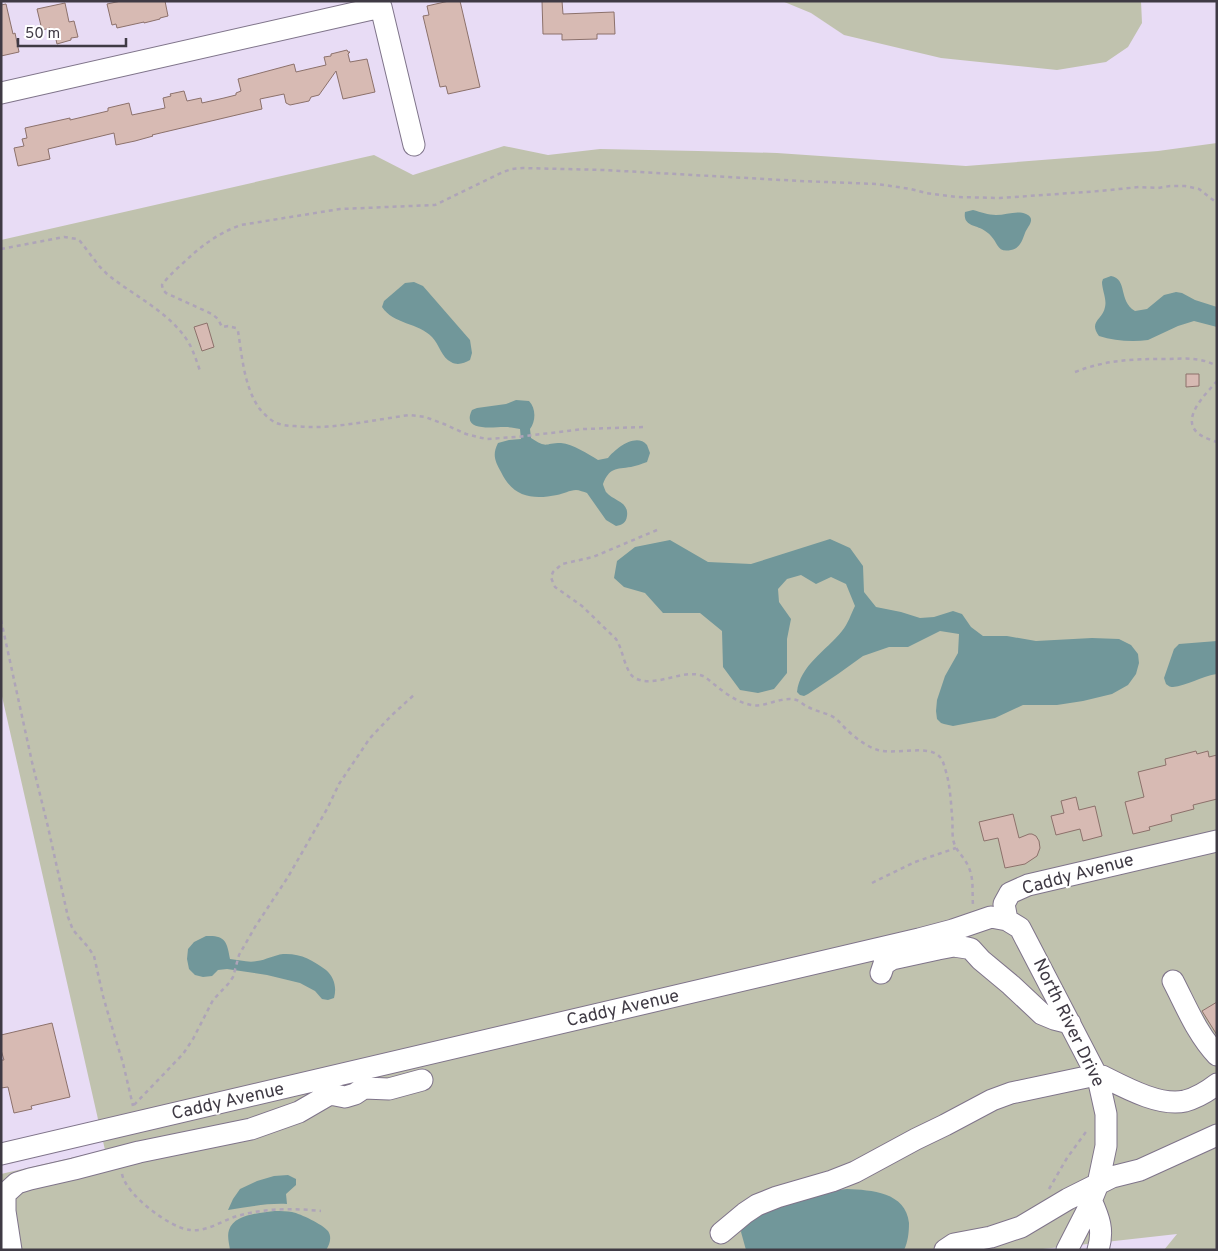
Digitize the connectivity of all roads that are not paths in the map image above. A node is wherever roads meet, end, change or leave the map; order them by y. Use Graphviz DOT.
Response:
graph roads {
  1 [pos="1,93"];
  2 [pos="414,145"];
  3 [pos="1217,841"];
  4 [pos="1007,920"];
  5 [pos="881,972"];
  6 [pos="1172,981"];
  7 [pos="1070,1023"];
  8 [pos="1217,1055"];
  9 [pos="1096,1075"];
  10 [pos="422,1080"];
  11 [pos="1217,1084"];
  12 [pos="246,1098"];
  13 [pos="251,1129"];
  14 [pos="1217,1135"];
  15 [pos="1,1154"];
  16 [pos="1095,1192"];
  17 [pos="721,1234"];
  18 [pos="11,1250"];
  19 [pos="945,1250"];
  20 [pos="1067,1250"];
  21 [pos="1098,1250"];
  1 -- 2 [label="street"];
  3 -- 4 [label="street, Caddy Avenue"];
  4 -- 7 [label="street, North River Drive"];
  4 -- 12 [label="street, Caddy Avenue"];
  5 -- 7 [label="street"];
  6 -- 8 [label="street"];
  7 -- 9 [label="street, North River Drive"];
  9 -- 11 [label="street"];
  9 -- 16 [label="street, North River Drive"];
  9 -- 17 [label="street"];
  10 -- 13 [label="street"];
  12 -- 13 [label="street"];
  12 -- 15 [label="street, Caddy Avenue"];
  13 -- 18 [label="street"];
  14 -- 16 [label="street"];
  16 -- 19 [label="street"];
  16 -- 20 [label="street, North River Drive"];
  16 -- 21 [label="street"];
}
